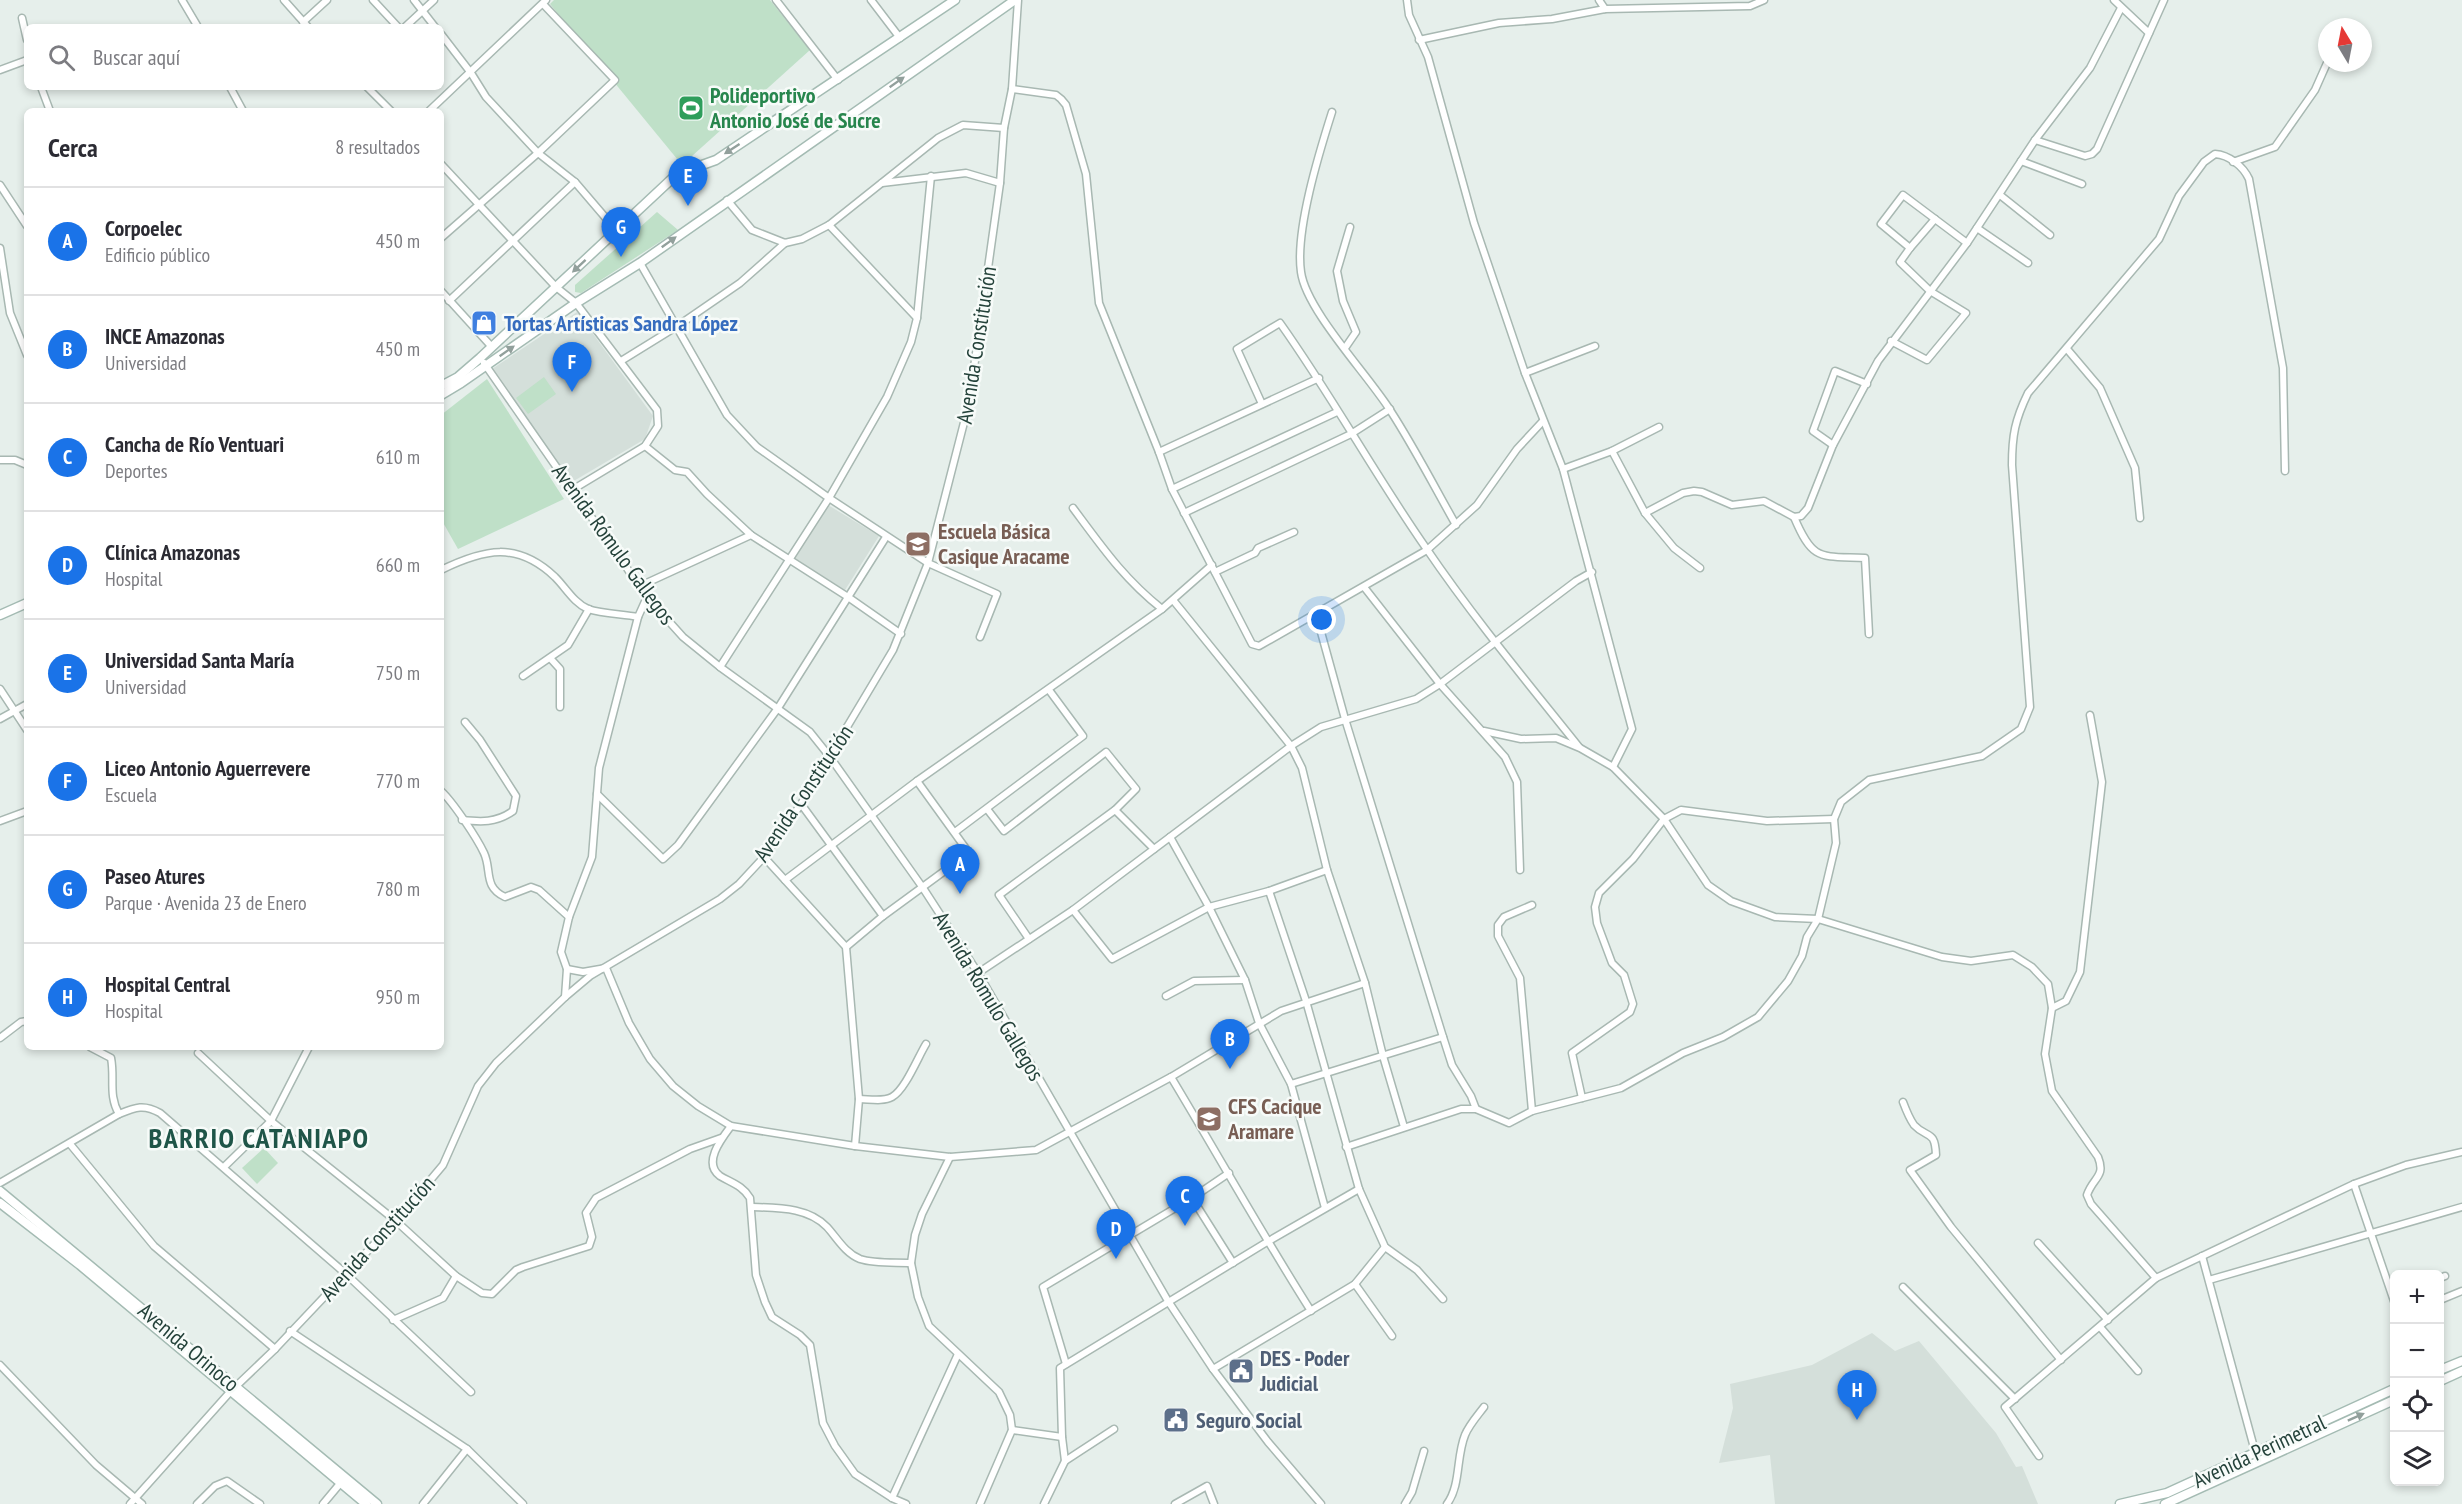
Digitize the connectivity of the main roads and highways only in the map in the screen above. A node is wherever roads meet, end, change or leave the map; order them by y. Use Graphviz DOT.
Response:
graph roads {
  1 [pos="955,0"];
  2 [pos="1017,0"];
  3 [pos="444,384"];
  4 [pos="444,393"];
  5 [pos="24,604"];
  6 [pos="24,609"];
  7 [pos="0,615"];
  8 [pos="0,621"];
  9 [pos="0,1191"];
  10 [pos="0,1203"];
  11 [pos="2462,1361"];
  12 [pos="2444,1368"];
  13 [pos="2462,1371"];
  14 [pos="2444,1379"];
  15 [pos="233,1389"];
  16 [pos="2390,1391"];
  17 [pos="2390,1402"];
  18 [pos="343,1480"];
  19 [pos="366,1504"];
  20 [pos="377,1504"];
  21 [pos="2120,1504"];
  22 [pos="2165,1504"];
  1 -- 3 [label="main road, one-way"];
  4 -- 2 [label="main road, one-way"];
  5 -- 7 [label="main road"];
  6 -- 8 [label="main road"];
  9 -- 15 [label="main road, Avenida Orinoco"];
  10 -- 15 [label="main road, Avenida Orinoco"];
  11 -- 12 [label="main road"];
  13 -- 14 [label="main road"];
  15 -- 18 [label="main road, Avenida Orinoco"];
  16 -- 21 [label="main road, Avenida Perimetral"];
  22 -- 17 [label="main road, Avenida Perimetral, one-way"];
  18 -- 19 [label="main road, Avenida Orinoco"];
  18 -- 20 [label="main road, Avenida Orinoco"];
}
